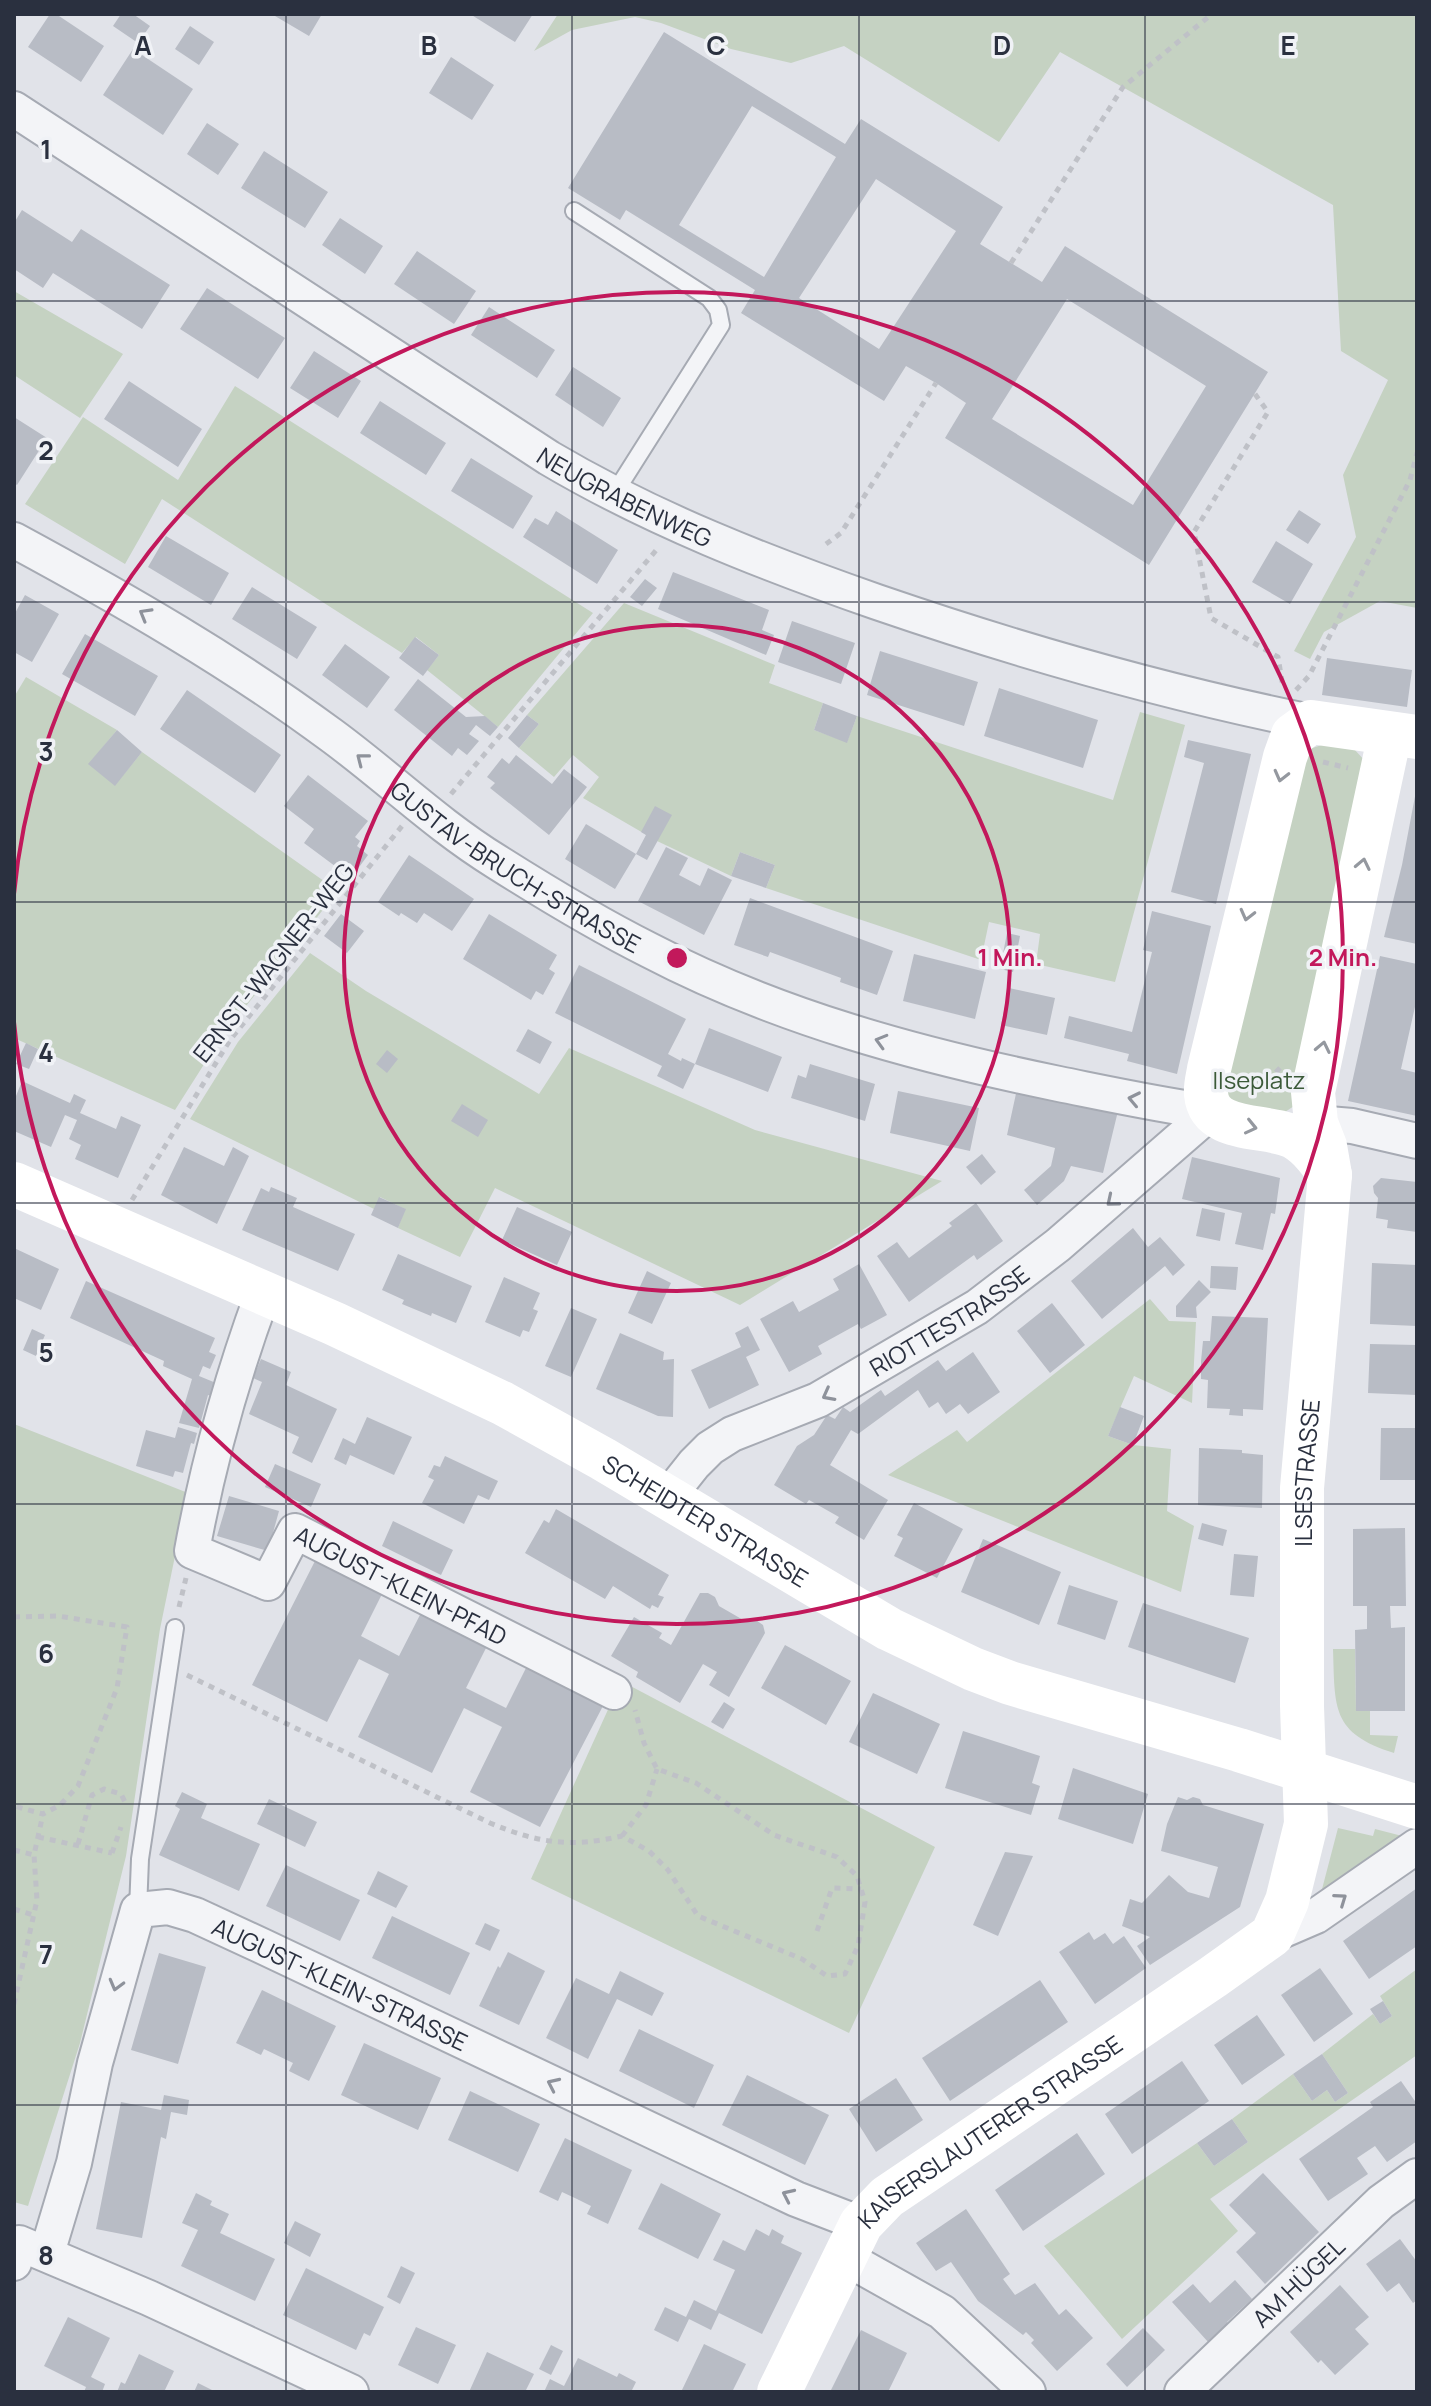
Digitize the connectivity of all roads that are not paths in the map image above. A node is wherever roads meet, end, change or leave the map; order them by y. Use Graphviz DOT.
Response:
graph roads {
  1 [pos="14,109"];
  2 [pos="574,211"];
  3 [pos="614,494"];
  4 [pos="14,540"];
  5 [pos="1303,717"];
  6 [pos="1393,755"];
  7 [pos="1211,1112"];
  8 [pos="1304,1130"];
  9 [pos="1417,1141"];
  10 [pos="14,1184"];
  11 [pos="263,1293"];
  12 [pos="667,1498"];
  13 [pos="175,1628"];
  14 [pos="614,1692"];
  15 [pos="1304,1772"];
  16 [pos="1417,1807"];
  17 [pos="1417,1846"];
  18 [pos="138,1910"];
  19 [pos="1272,1935"];
  20 [pos="1417,2176"];
  21 [pos="852,2241"];
  22 [pos="27,2253"];
  23 [pos="351,2392"];
  24 [pos="779,2392"];
  25 [pos="1028,2392"];
  26 [pos="1182,2392"];
  1 -- 3 [label="street, NEUGRABENWEG"];
  2 -- 3 [label="lane"];
  3 -- 5 [label="street, NEUGRABENWEG"];
  7 -- 4 [label="street, GUSTAV-BRUCH-STRASSE, one-way"];
  5 -- 6 [label="main road"];
  5 -- 7 [label="main road, one-way"];
  8 -- 6 [label="main road, one-way"];
  7 -- 8 [label="main road, one-way"];
  7 -- 12 [label="street, RIOTTESTRASSE, one-way"];
  8 -- 9 [label="street"];
  8 -- 15 [label="main road, ILSESTRASSE"];
  10 -- 11 [label="main road, SCHEIDTER STRASSE"];
  11 -- 12 [label="main road, SCHEIDTER STRASSE"];
  11 -- 14 [label="street, AUGUST-KLEIN-PFAD"];
  12 -- 15 [label="main road, SCHEIDTER STRASSE"];
  13 -- 18 [label="lane"];
  15 -- 16 [label="main road, SCHEIDTER STRASSE"];
  15 -- 19 [label="main road"];
  19 -- 17 [label="street, KAISERSLAUTERER STRASSE, one-way"];
  21 -- 18 [label="street, AUGUST-KLEIN-STRASSE, one-way"];
  18 -- 22 [label="street, one-way"];
  19 -- 21 [label="main road, KAISERSLAUTERER STRASSE"];
  20 -- 26 [label="street, AM HÜGEL"];
  21 -- 24 [label="main road, KAISERSLAUTERER STRASSE"];
  21 -- 25 [label="street"];
  22 -- 23 [label="street"];
}
